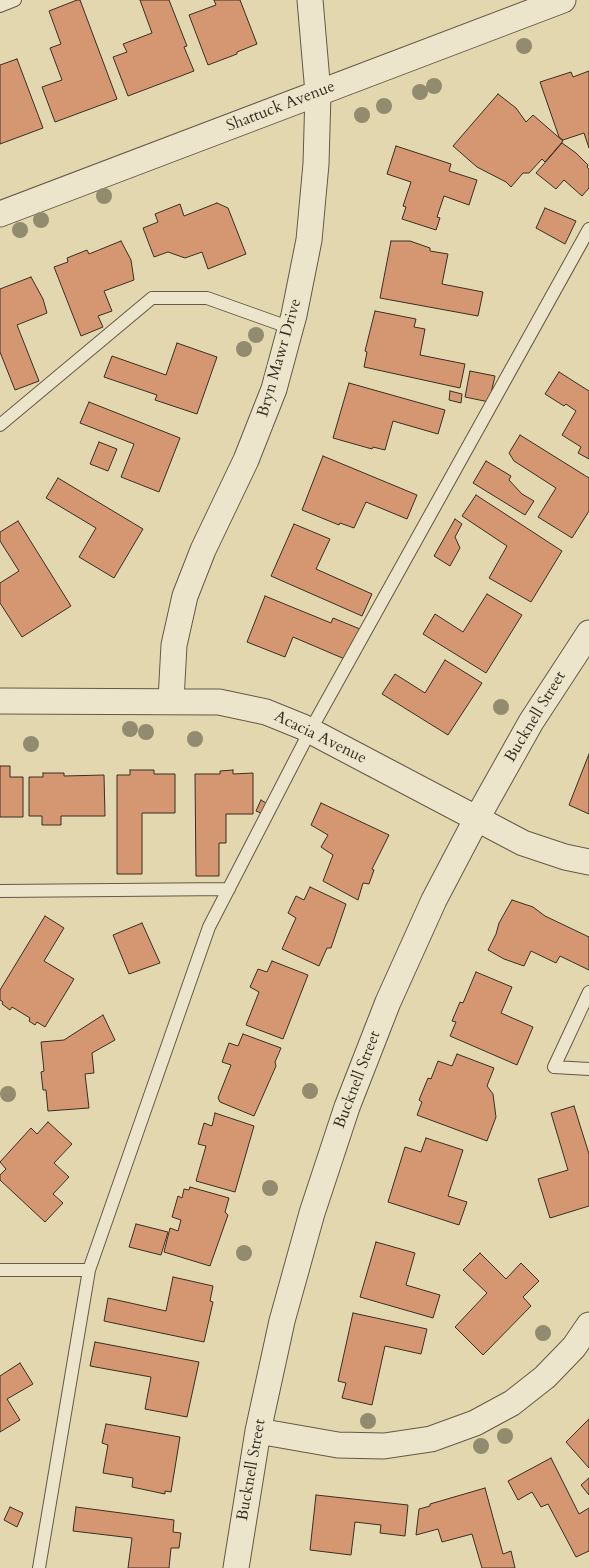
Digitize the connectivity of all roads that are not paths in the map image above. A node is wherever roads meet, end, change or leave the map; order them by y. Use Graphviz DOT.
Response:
graph roads {
  1 [pos="15,0"];
  2 [pos="310,0"];
  3 [pos="562,0"];
  4 [pos="0,6"];
  5 [pos="318,93"];
  6 [pos="0,214"];
  7 [pos="589,229"];
  8 [pos="291,328"];
  9 [pos="0,425"];
  10 [pos="589,633"];
  11 [pos="171,700"];
  12 [pos="0,701"];
  13 [pos="310,731"];
  14 [pos="476,820"];
  15 [pos="589,862"];
  16 [pos="229,889"];
  17 [pos="0,891"];
  18 [pos="589,992"];
  19 [pos="589,1069"];
  20 [pos="0,1270"];
  21 [pos="89,1270"];
  22 [pos="589,1325"];
  23 [pos="258,1431"];
  24 [pos="38,1568"];
  25 [pos="236,1568"];
  1 -- 4 [label="lane"];
  2 -- 5 [label="street, Bryn Mawr Drive"];
  3 -- 5 [label="street, Shattuck Avenue"];
  5 -- 6 [label="street, Shattuck Avenue"];
  5 -- 8 [label="street, Bryn Mawr Drive"];
  7 -- 13 [label="lane"];
  8 -- 9 [label="lane"];
  8 -- 11 [label="street, Bryn Mawr Drive"];
  10 -- 14 [label="street, Bucknell Street"];
  11 -- 12 [label="street, Acacia Avenue"];
  11 -- 13 [label="street, Acacia Avenue"];
  13 -- 14 [label="street, Acacia Avenue"];
  13 -- 16 [label="lane"];
  14 -- 15 [label="street, Acacia Avenue"];
  14 -- 23 [label="street, Bucknell Street"];
  16 -- 17 [label="lane"];
  16 -- 21 [label="lane"];
  18 -- 19 [label="lane"];
  20 -- 21 [label="lane"];
  21 -- 24 [label="lane"];
  22 -- 23 [label="street"];
  23 -- 25 [label="street, Bucknell Street"];
}
